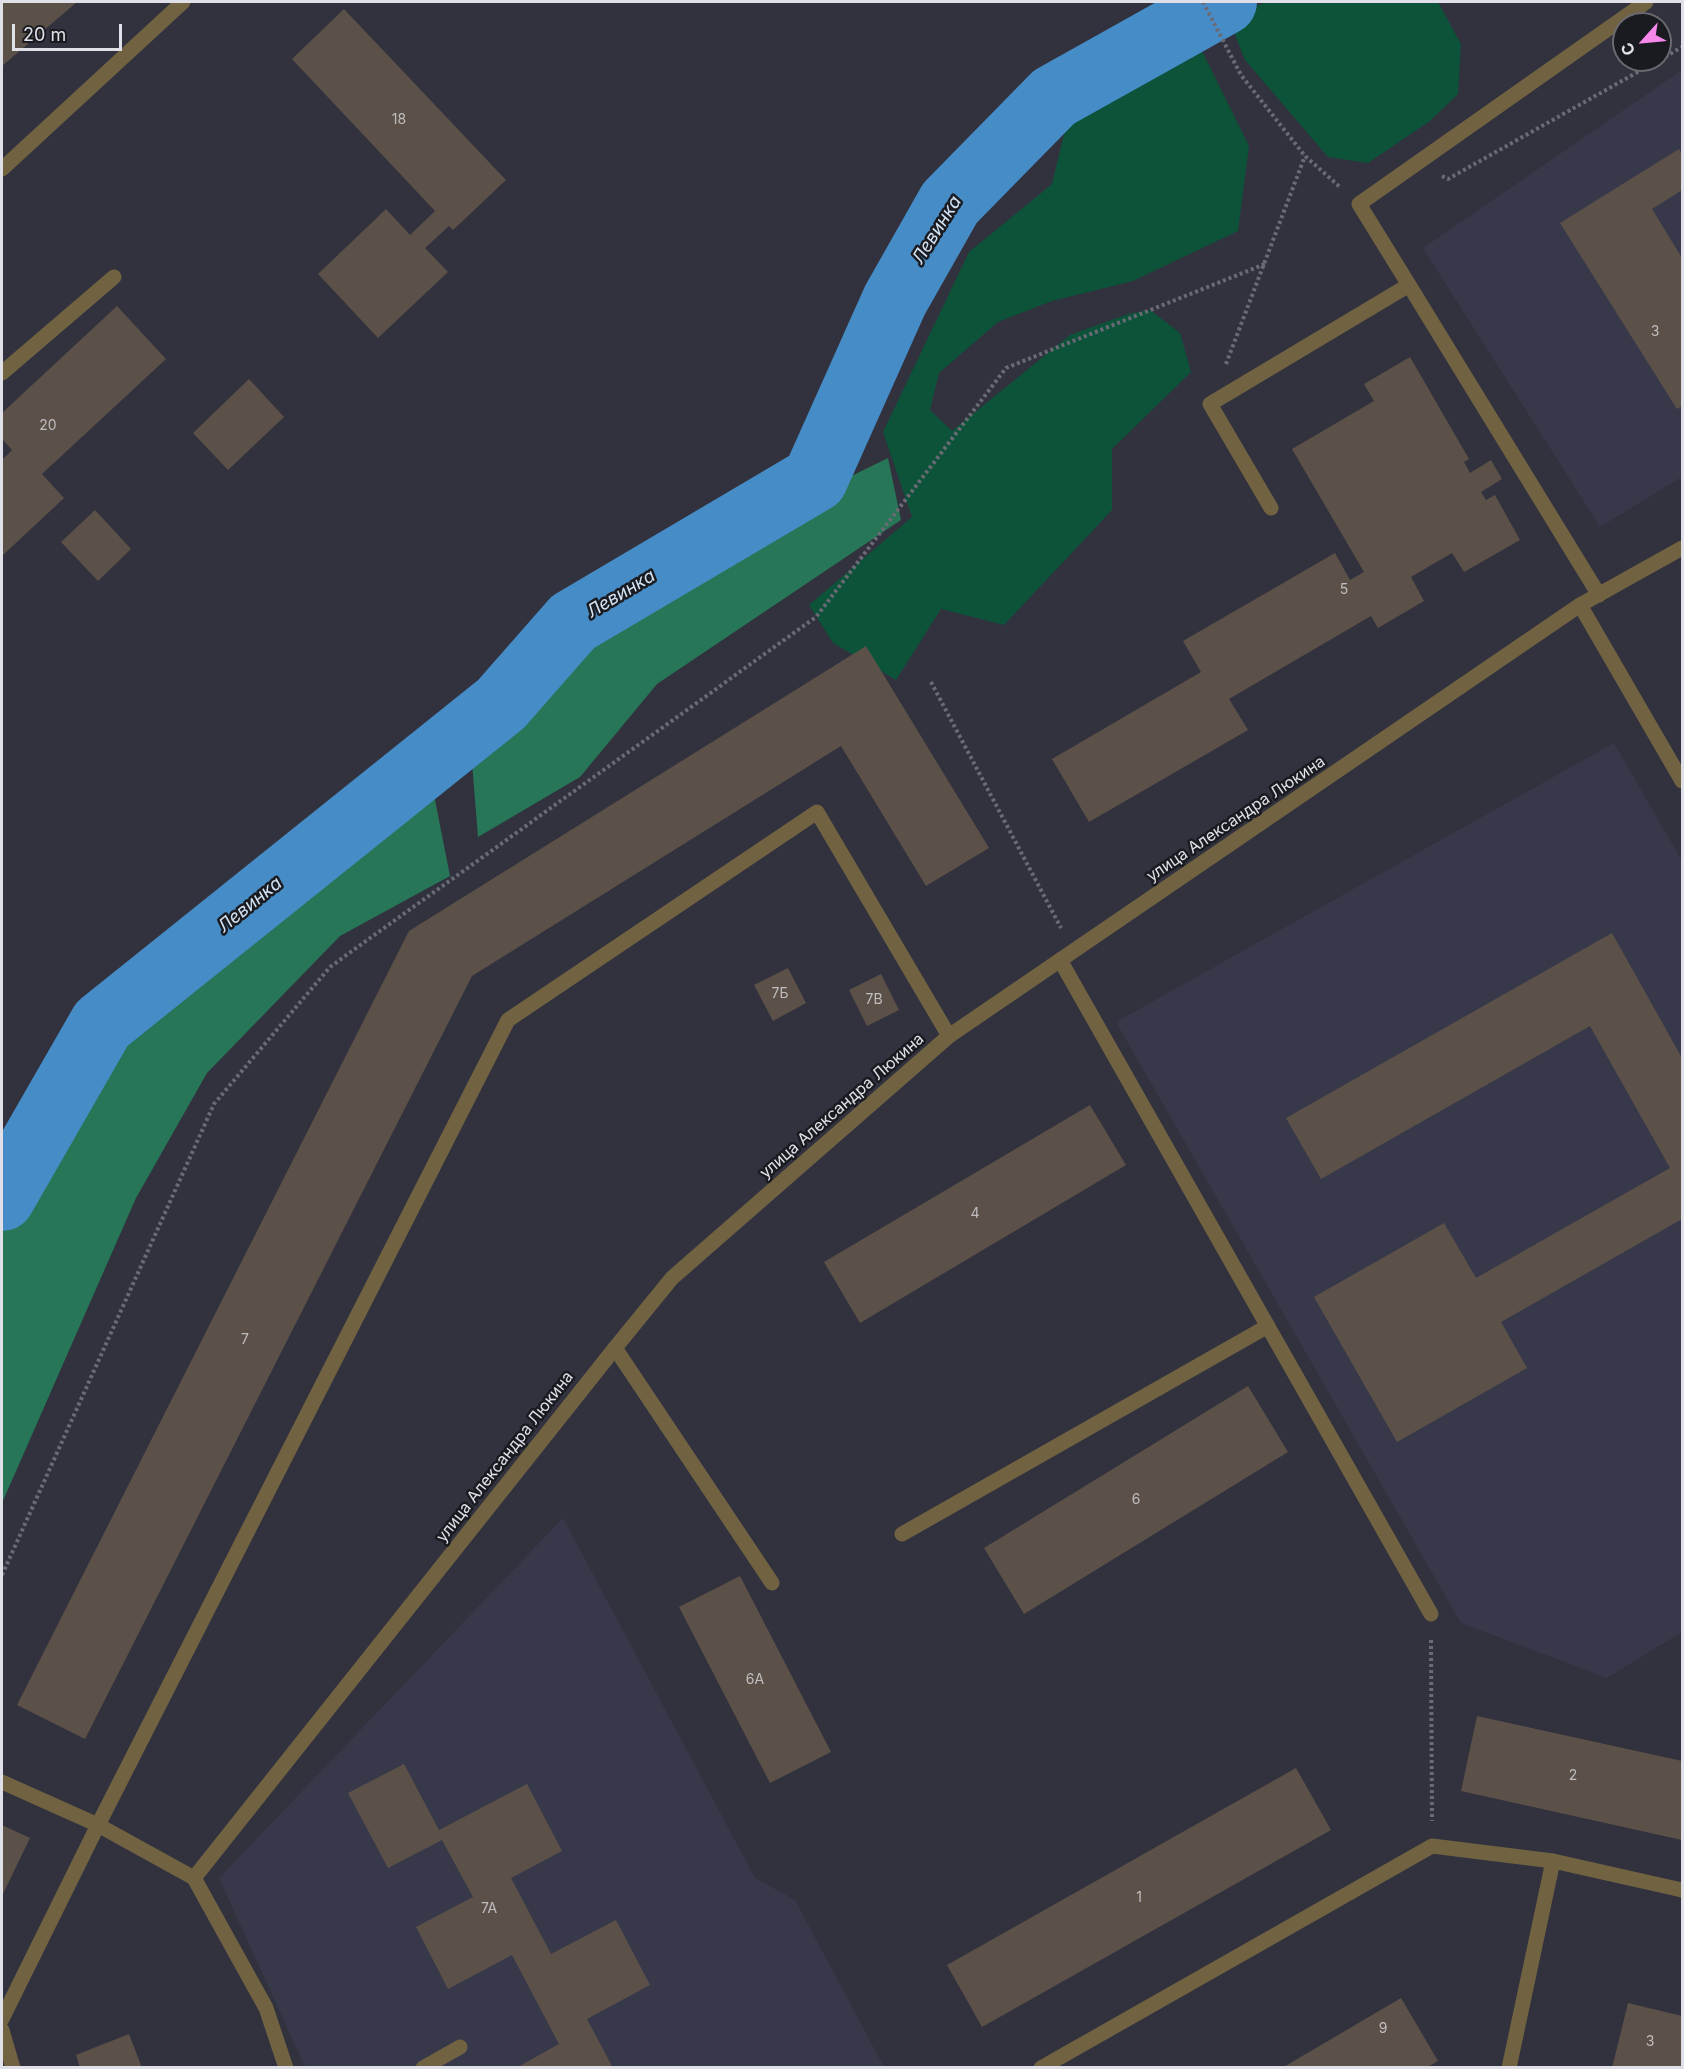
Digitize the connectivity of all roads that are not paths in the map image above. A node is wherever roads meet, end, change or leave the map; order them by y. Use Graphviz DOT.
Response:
graph roads {
  1 [pos="183,2"];
  2 [pos="1646,2"];
  3 [pos="2,169"];
  4 [pos="114,277"];
  5 [pos="1408,285"];
  6 [pos="2,373"];
  7 [pos="1271,508"];
  8 [pos="1683,548"];
  9 [pos="1599,595"];
  10 [pos="1580,605"];
  11 [pos="1683,781"];
  12 [pos="1060,960"];
  13 [pos="949,1036"];
  14 [pos="1268,1326"];
  15 [pos="615,1348"];
  16 [pos="902,1534"];
  17 [pos="772,1583"];
  18 [pos="1431,1614"];
  19 [pos="2,1782"];
  20 [pos="98,1825"];
  21 [pos="1553,1861"];
  22 [pos="194,1878"];
  23 [pos="1683,1890"];
  24 [pos="2,2019"];
  25 [pos="2,2030"];
  26 [pos="460,2047"];
  27 [pos="13,2067"];
  28 [pos="286,2067"];
  29 [pos="423,2067"];
  30 [pos="1041,2067"];
  31 [pos="1509,2067"];
  1 -- 3 [label="street"];
  2 -- 5 [label="street"];
  4 -- 6 [label="street"];
  5 -- 7 [label="street"];
  5 -- 9 [label="street"];
  8 -- 9 [label="street, улица Александра Люкина"];
  9 -- 10 [label="street, улица Александра Люкина"];
  10 -- 11 [label="street"];
  10 -- 12 [label="street, улица Александра Люкина"];
  12 -- 13 [label="street, улица Александра Люкина"];
  12 -- 14 [label="street"];
  13 -- 15 [label="street, улица Александра Люкина"];
  13 -- 20 [label="street"];
  14 -- 16 [label="street"];
  14 -- 18 [label="street"];
  15 -- 17 [label="street"];
  15 -- 22 [label="street, улица Александра Люкина"];
  19 -- 20 [label="street"];
  20 -- 22 [label="street"];
  20 -- 24 [label="street"];
  21 -- 23 [label="street"];
  21 -- 30 [label="street"];
  21 -- 31 [label="street"];
  22 -- 28 [label="street"];
  25 -- 27 [label="street"];
  26 -- 29 [label="street"];
}
